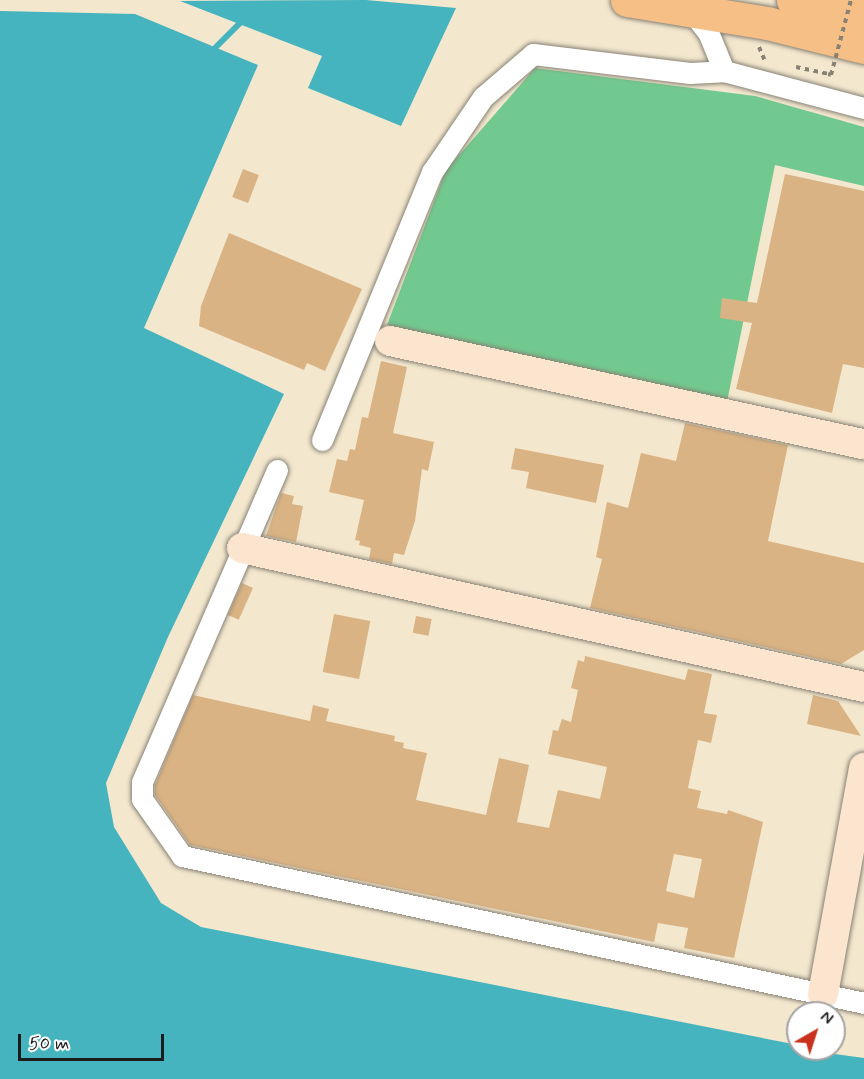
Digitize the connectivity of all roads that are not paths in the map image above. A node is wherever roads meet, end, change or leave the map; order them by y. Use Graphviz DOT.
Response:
graph roads {
  1 [pos="627,0"];
  2 [pos="793,0"];
  3 [pos="689,8"];
  4 [pos="864,15"];
  5 [pos="864,47"];
  6 [pos="724,71"];
  7 [pos="864,108"];
  8 [pos="390,341"];
  9 [pos="322,440"];
  10 [pos="864,444"];
  11 [pos="277,470"];
  12 [pos="242,548"];
  13 [pos="864,687"];
  14 [pos="864,768"];
  15 [pos="823,994"];
  16 [pos="864,1003"];
  1 -- 3 [label="highway"];
  2 -- 4 [label="highway"];
  3 -- 5 [label="highway"];
  3 -- 6 [label="street"];
  6 -- 7 [label="street"];
  6 -- 9 [label="street"];
  8 -- 10 [label="street"];
  11 -- 12 [label="street"];
  12 -- 13 [label="street"];
  12 -- 15 [label="street"];
  14 -- 15 [label="street"];
  15 -- 16 [label="street"];
}
